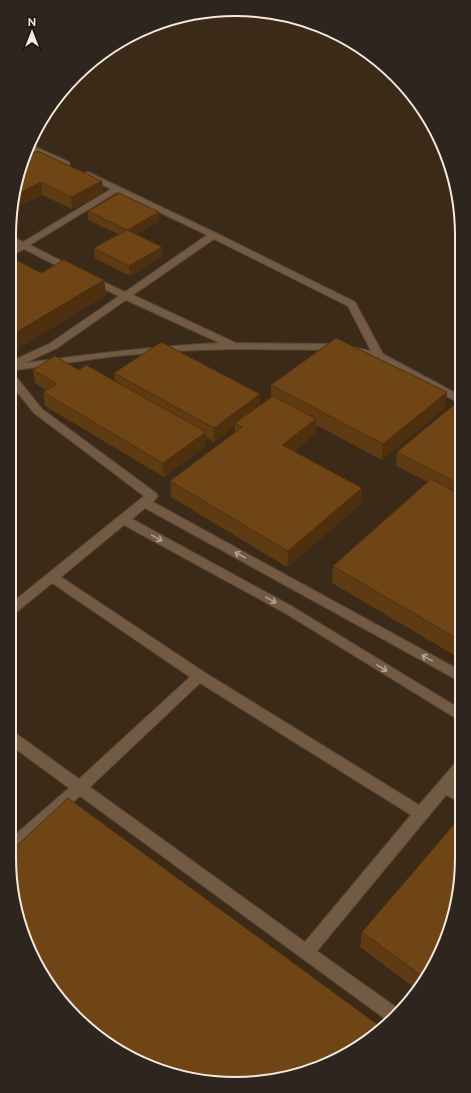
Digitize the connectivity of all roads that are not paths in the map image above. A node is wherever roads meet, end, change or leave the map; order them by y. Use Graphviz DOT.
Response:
graph roads {
  1 [pos="33,151"];
  2 [pos="117,189"];
  3 [pos="213,235"];
  4 [pos="16,242"];
  5 [pos="23,246"];
  6 [pos="16,250"];
  7 [pos="125,296"];
  8 [pos="234,346"];
  9 [pos="379,356"];
  10 [pos="16,364"];
  11 [pos="16,366"];
  12 [pos="16,384"];
  13 [pos="455,398"];
  14 [pos="144,502"];
  15 [pos="123,519"];
  16 [pos="52,577"];
  17 [pos="16,606"];
  18 [pos="455,673"];
  19 [pos="199,676"];
  20 [pos="455,713"];
  21 [pos="16,741"];
  22 [pos="455,774"];
  23 [pos="444,787"];
  24 [pos="80,788"];
  25 [pos="455,794"];
  26 [pos="420,814"];
  27 [pos="16,843"];
  28 [pos="306,952"];
  29 [pos="390,1013"];
  1 -- 2 [label="street"];
  2 -- 3 [label="street"];
  2 -- 5 [label="street"];
  3 -- 7 [label="street"];
  3 -- 9 [label="street"];
  4 -- 5 [label="street"];
  5 -- 6 [label="street"];
  5 -- 7 [label="street"];
  7 -- 8 [label="street"];
  7 -- 10 [label="street"];
  8 -- 9 [label="street"];
  8 -- 11 [label="street"];
  9 -- 13 [label="street"];
  12 -- 14 [label="street"];
  14 -- 15 [label="street"];
  18 -- 14 [label="street, one-way"];
  15 -- 16 [label="street"];
  15 -- 20 [label="street, one-way"];
  16 -- 17 [label="street"];
  16 -- 19 [label="street"];
  19 -- 24 [label="street"];
  19 -- 26 [label="street"];
  21 -- 24 [label="street"];
  22 -- 23 [label="street"];
  23 -- 25 [label="street"];
  23 -- 26 [label="street"];
  24 -- 27 [label="street"];
  24 -- 28 [label="street"];
  26 -- 28 [label="street"];
  28 -- 29 [label="street"];
}
